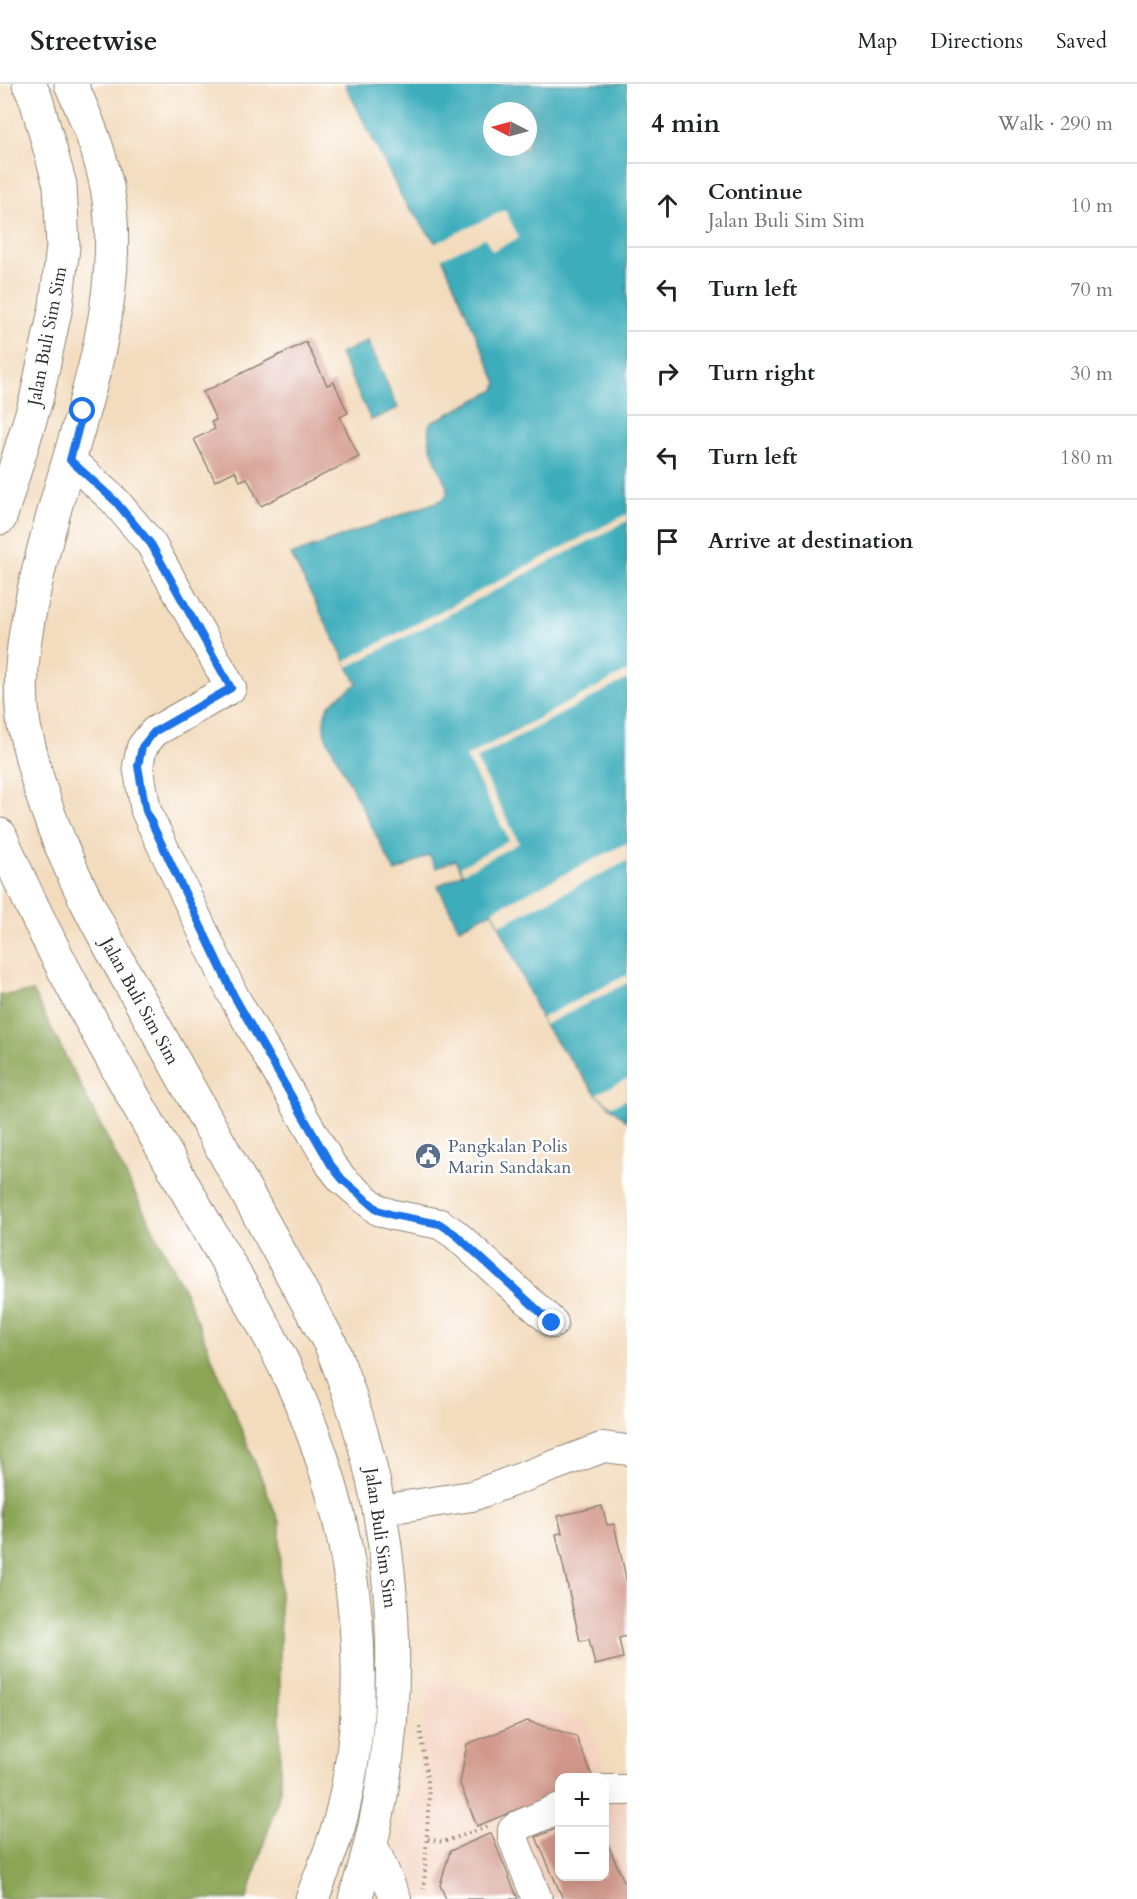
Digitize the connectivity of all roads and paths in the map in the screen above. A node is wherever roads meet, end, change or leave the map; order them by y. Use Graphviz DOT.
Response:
graph roads {
  1 [pos="28,84"];
  2 [pos="70,84"];
  3 [pos="84,84"];
  4 [pos="86,119"];
  5 [pos="36,400"];
  6 [pos="83,411"];
  7 [pos="70,460"];
  8 [pos="0,518"];
  9 [pos="0,835"];
  10 [pos="552,1323"];
  11 [pos="627,1450"];
  12 [pos="380,1510"];
  13 [pos="419,1719"];
  14 [pos="609,1790"];
  15 [pos="627,1790"];
  16 [pos="555,1810"];
  17 [pos="513,1830"];
  18 [pos="428,1839"];
  19 [pos="371,1841"];
  20 [pos="312,1899"];
  21 [pos="355,1899"];
  22 [pos="396,1899"];
  23 [pos="423,1899"];
  24 [pos="537,1899"];
  1 -- 5 [label="main road, Jalan Buli Sim Sim"];
  2 -- 4 [label="main road, Jalan Buli Sim Sim"];
  3 -- 4 [label="street"];
  4 -- 6 [label="main road, Jalan Buli Sim Sim"];
  5 -- 6 [label="main road"];
  5 -- 8 [label="main road, Jalan Buli Sim Sim"];
  6 -- 7 [label="main road, Jalan Buli Sim Sim"];
  7 -- 10 [label="street"];
  7 -- 12 [label="main road, Jalan Buli Sim Sim"];
  9 -- 20 [label="main road, Jalan Buli Sim Sim"];
  11 -- 12 [label="street"];
  12 -- 19 [label="main road, Jalan Buli Sim Sim"];
  13 -- 18 [label="path"];
  14 -- 15 [label="street"];
  16 -- 17 [label="street"];
  17 -- 18 [label="path"];
  17 -- 24 [label="street"];
  18 -- 23 [label="path"];
  19 -- 21 [label="main road, Jalan Buli Sim Sim"];
  19 -- 22 [label="street"];
}
